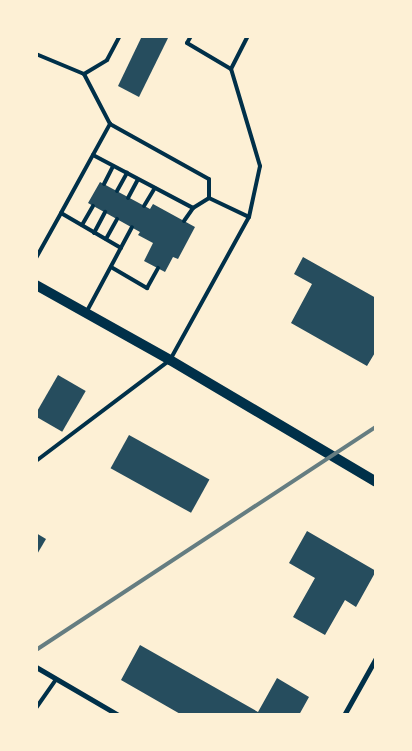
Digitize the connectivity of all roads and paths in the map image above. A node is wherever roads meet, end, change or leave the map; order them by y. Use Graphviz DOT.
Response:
graph roads {
  1 [pos="120,36"];
  2 [pos="191,36"];
  3 [pos="248,36"];
  4 [pos="36,54"];
  5 [pos="231,69"];
  6 [pos="84,74"];
  7 [pos="110,124"];
  8 [pos="93,155"];
  9 [pos="114,166"];
  10 [pos="127,173"];
  11 [pos="138,179"];
  12 [pos="104,184"];
  13 [pos="155,188"];
  14 [pos="117,191"];
  15 [pos="128,198"];
  16 [pos="209,198"];
  17 [pos="93,206"];
  18 [pos="144,206"];
  19 [pos="193,208"];
  20 [pos="105,212"];
  21 [pos="61,213"];
  22 [pos="249,217"];
  23 [pos="117,219"];
  24 [pos="184,221"];
  25 [pos="82,225"];
  26 [pos="132,228"];
  27 [pos="94,233"];
  28 [pos="106,239"];
  29 [pos="121,248"];
  30 [pos="36,258"];
  31 [pos="111,267"];
  32 [pos="158,268"];
  33 [pos="36,285"];
  34 [pos="86,313"];
  35 [pos="170,360"];
  36 [pos="36,461"];
  37 [pos="376,482"];
  38 [pos="376,658"];
  39 [pos="36,667"];
  40 [pos="56,679"];
  41 [pos="36,708"];
  42 [pos="118,715"];
  43 [pos="344,715"];
  1 -- 6 [label="lane"];
  2 -- 5 [label="lane"];
  3 -- 5 [label="lane"];
  4 -- 6 [label="lane"];
  5 -- 22 [label="lane"];
  6 -- 7 [label="lane"];
  7 -- 8 [label="lane"];
  7 -- 16 [label="lane"];
  8 -- 9 [label="lane"];
  8 -- 21 [label="lane"];
  9 -- 10 [label="lane"];
  9 -- 12 [label="lane"];
  10 -- 11 [label="lane"];
  10 -- 14 [label="lane"];
  11 -- 13 [label="lane"];
  11 -- 15 [label="lane"];
  13 -- 18 [label="lane"];
  13 -- 19 [label="lane"];
  16 -- 19 [label="lane"];
  16 -- 22 [label="lane"];
  17 -- 25 [label="lane"];
  19 -- 24 [label="lane"];
  20 -- 27 [label="lane"];
  21 -- 25 [label="lane"];
  21 -- 30 [label="lane"];
  22 -- 35 [label="lane"];
  23 -- 28 [label="lane"];
  25 -- 27 [label="lane"];
  26 -- 29 [label="lane"];
  27 -- 28 [label="lane"];
  28 -- 29 [label="lane"];
  29 -- 31 [label="lane"];
  31 -- 32 [label="lane"];
  31 -- 34 [label="lane"];
  33 -- 34 [label="main road"];
  34 -- 35 [label="main road"];
  35 -- 36 [label="lane"];
  35 -- 37 [label="main road"];
  38 -- 43 [label="street"];
  39 -- 40 [label="street"];
  40 -- 41 [label="lane"];
  40 -- 42 [label="street"];
}
